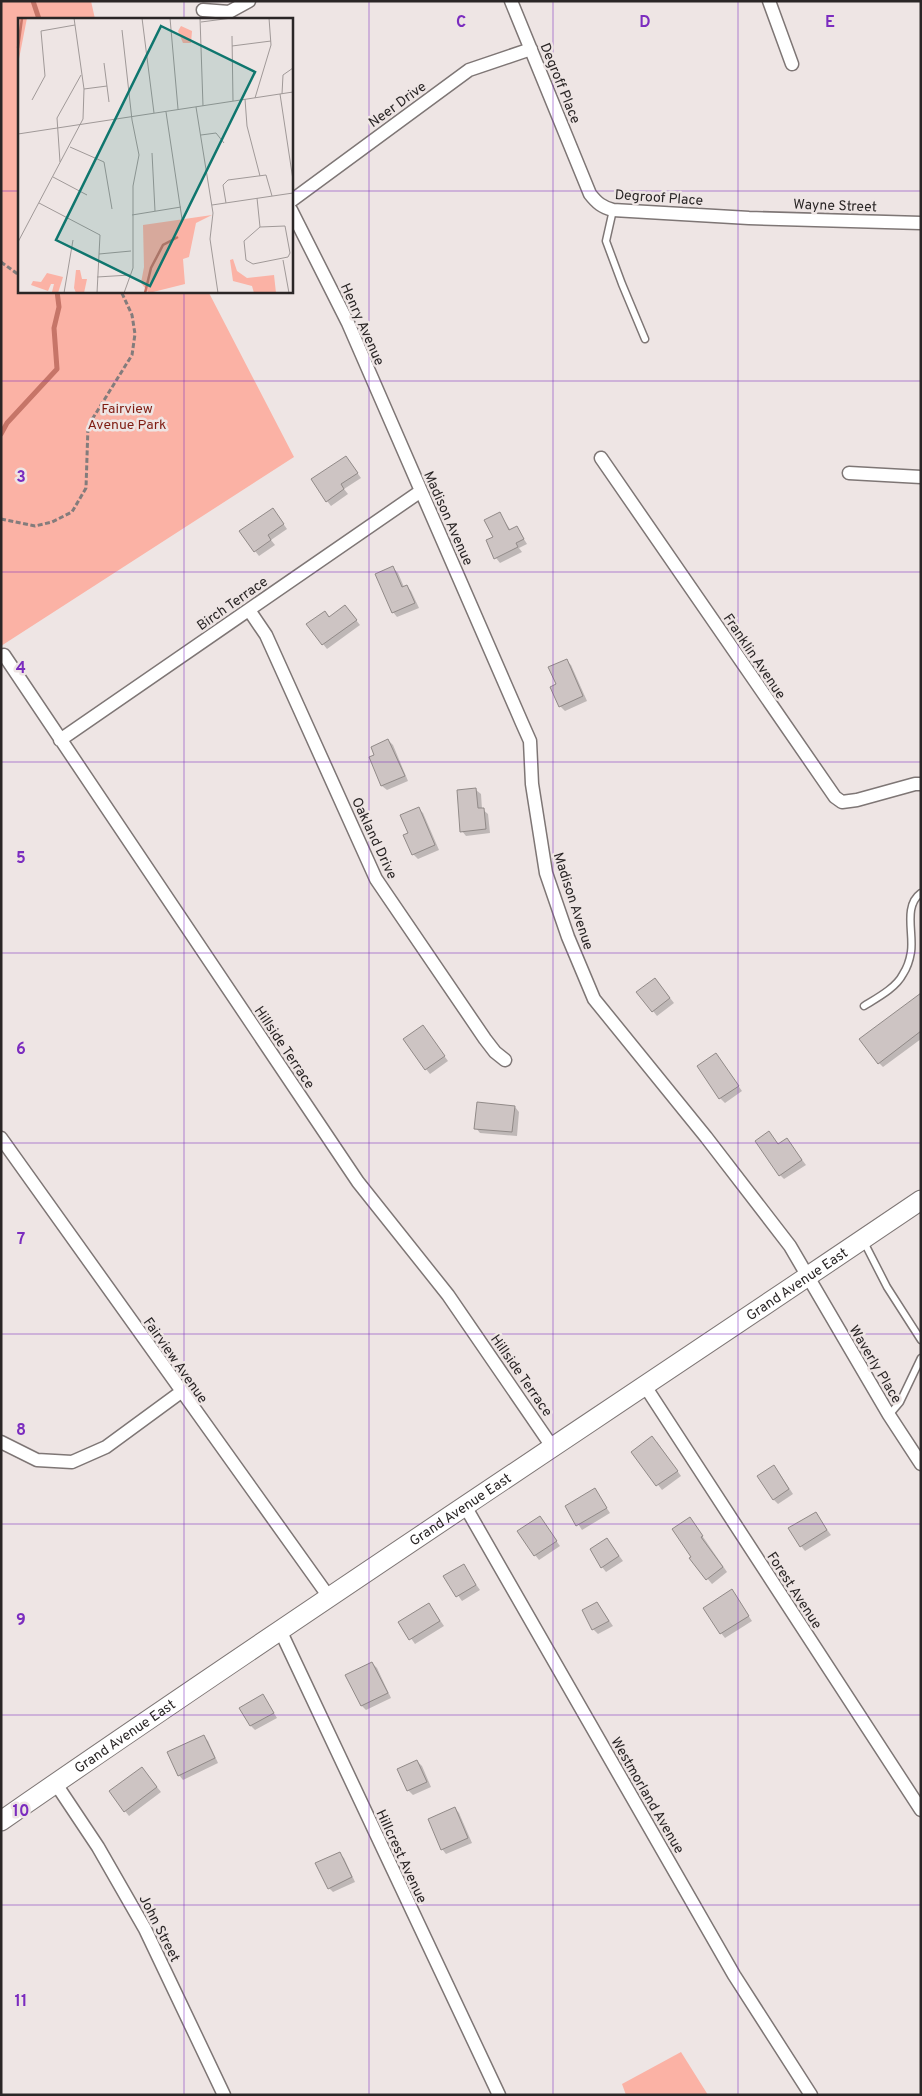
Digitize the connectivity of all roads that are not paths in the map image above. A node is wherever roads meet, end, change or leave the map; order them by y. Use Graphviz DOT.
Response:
graph roads {
  1 [pos="249,1"];
  2 [pos="511,1"];
  3 [pos="769,1"];
  4 [pos="202,10"];
  5 [pos="531,50"];
  6 [pos="792,64"];
  7 [pos="583,177"];
  8 [pos="292,200"];
  9 [pos="613,210"];
  10 [pos="292,212"];
  11 [pos="749,218"];
  12 [pos="921,223"];
  13 [pos="645,339"];
  14 [pos="404,454"];
  15 [pos="601,458"];
  16 [pos="849,473"];
  17 [pos="921,477"];
  18 [pos="421,491"];
  19 [pos="249,610"];
  20 [pos="4,655"];
  21 [pos="60,740"];
  22 [pos="921,784"];
  23 [pos="921,893"];
  24 [pos="864,1006"];
  25 [pos="505,1060"];
  26 [pos="1,1138"];
  27 [pos="921,1200"];
  28 [pos="863,1239"];
  29 [pos="808,1278"];
  30 [pos="921,1340"];
  31 [pos="921,1358"];
  32 [pos="645,1386"];
  33 [pos="181,1392"];
  34 [pos="889,1415"];
  35 [pos="1,1442"];
  36 [pos="554,1448"];
  37 [pos="921,1464"];
  38 [pos="465,1506"];
  39 [pos="328,1598"];
  40 [pos="280,1630"];
  41 [pos="56,1784"];
  42 [pos="921,1810"];
  43 [pos="1,1821"];
  44 [pos="224,2095"];
  45 [pos="499,2095"];
  46 [pos="811,2095"];
  1 -- 4 [label="street"];
  2 -- 5 [label="street, Degroff Place"];
  3 -- 6 [label="street"];
  5 -- 7 [label="street, Degroff Place"];
  5 -- 8 [label="street, Neer Drive"];
  7 -- 9 [label="street, Degroof Place"];
  9 -- 11 [label="street, Degroof Place"];
  9 -- 13 [label="lane"];
  10 -- 14 [label="street, Henry Avenue"];
  11 -- 12 [label="street, Wayne Street"];
  14 -- 18 [label="street, Madison Avenue"];
  15 -- 22 [label="street, Franklin Avenue"];
  16 -- 17 [label="street"];
  18 -- 19 [label="street, Birch Terrace"];
  18 -- 29 [label="street, Madison Avenue"];
  19 -- 21 [label="street, Birch Terrace"];
  19 -- 25 [label="street, Oakland Drive"];
  20 -- 21 [label="street, Hillside Terrace"];
  21 -- 36 [label="street, Hillside Terrace"];
  23 -- 24 [label="lane"];
  26 -- 33 [label="street, Fairview Avenue"];
  27 -- 28 [label="main road, Grand Avenue East"];
  28 -- 29 [label="main road, Grand Avenue East"];
  28 -- 30 [label="lane"];
  29 -- 32 [label="main road, Grand Avenue East"];
  29 -- 34 [label="street, Waverly Place"];
  31 -- 34 [label="lane"];
  32 -- 36 [label="main road, Grand Avenue East"];
  32 -- 42 [label="street, Forest Avenue"];
  33 -- 35 [label="street"];
  33 -- 39 [label="street, Fairview Avenue"];
  34 -- 37 [label="street, Waverly Place"];
  36 -- 38 [label="main road, Grand Avenue East"];
  38 -- 39 [label="main road, Grand Avenue East"];
  38 -- 46 [label="street, Westmorland Avenue"];
  39 -- 40 [label="main road, Grand Avenue East"];
  40 -- 41 [label="main road, Grand Avenue East"];
  40 -- 45 [label="street, Hillcrest Avenue"];
  41 -- 43 [label="main road, Grand Avenue East"];
  41 -- 44 [label="street, John Street"];
}
